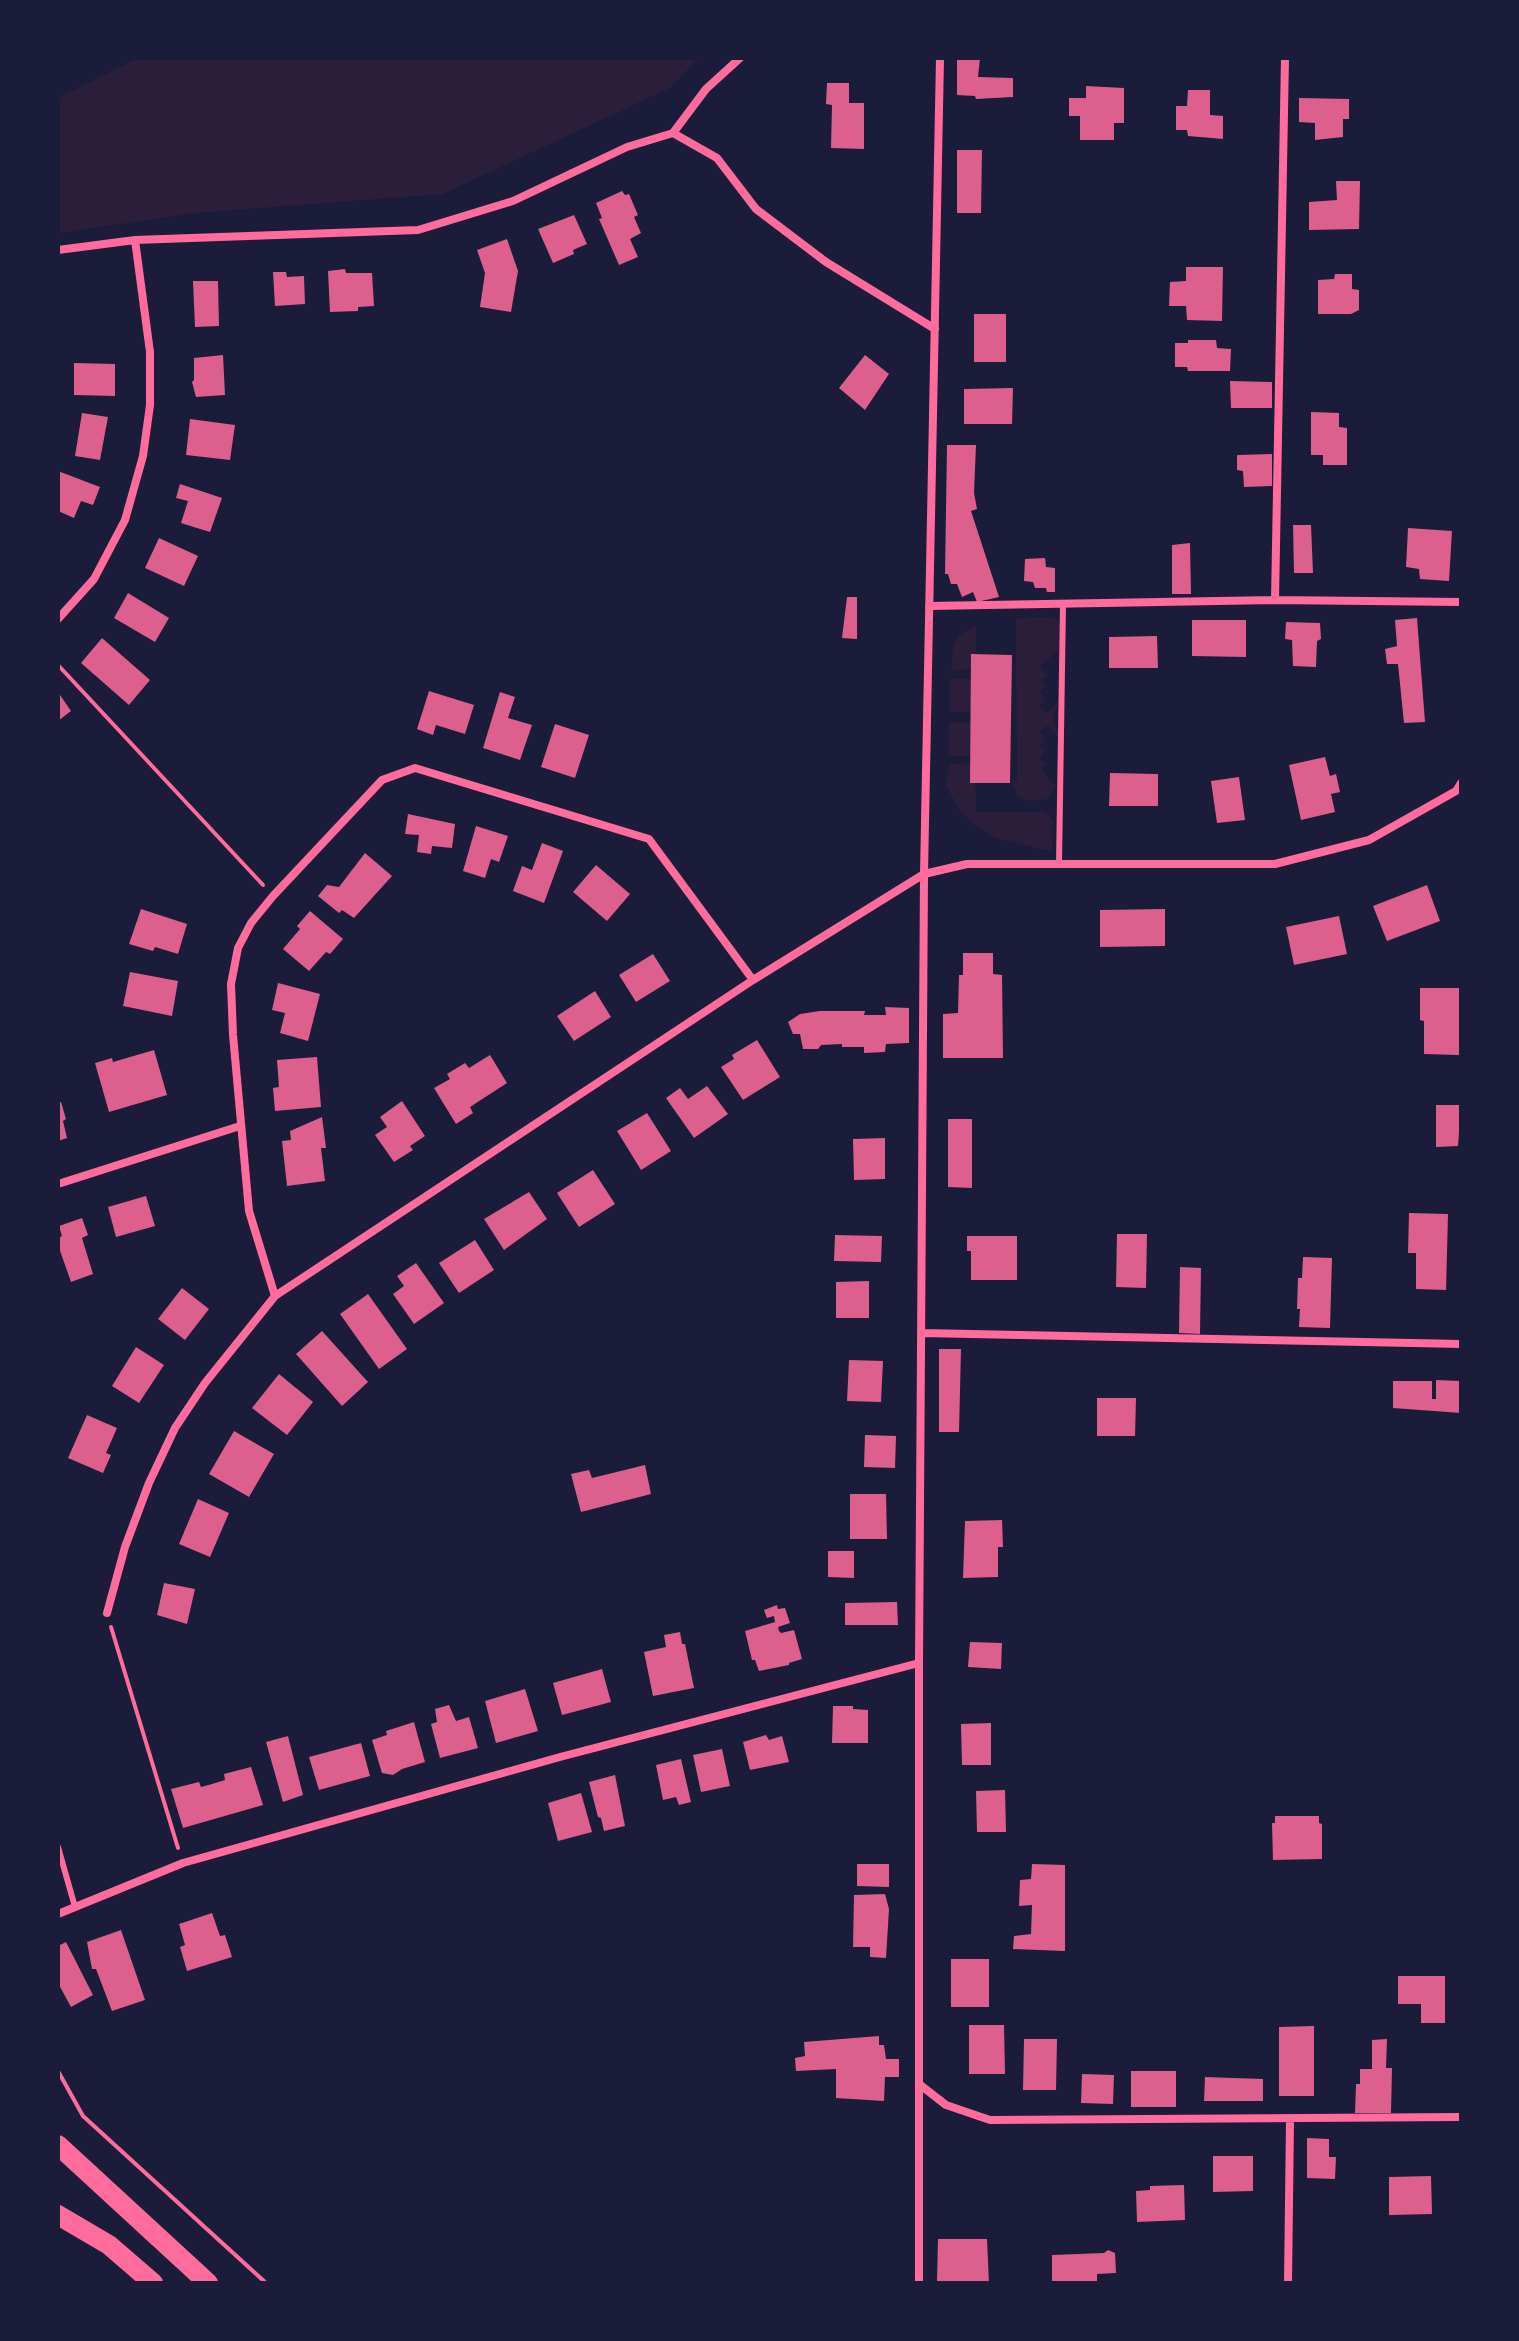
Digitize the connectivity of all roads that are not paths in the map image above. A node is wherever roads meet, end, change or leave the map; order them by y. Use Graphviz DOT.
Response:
graph roads {
  1 [pos="740,58"];
  2 [pos="940,58"];
  3 [pos="1285,58"];
  4 [pos="673,133"];
  5 [pos="135,240"];
  6 [pos="58,250"];
  7 [pos="935,329"];
  8 [pos="1275,600"];
  9 [pos="1461,602"];
  10 [pos="1063,604"];
  11 [pos="929,606"];
  12 [pos="58,619"];
  13 [pos="1461,783"];
  14 [pos="1059,864"];
  15 [pos="924,874"];
  16 [pos="753,980"];
  17 [pos="240,1126"];
  18 [pos="58,1184"];
  19 [pos="275,1296"];
  20 [pos="922,1333"];
  21 [pos="1461,1344"];
  22 [pos="107,1613"];
  23 [pos="919,1663"];
  24 [pos="58,1847"];
  25 [pos="75,1907"];
  26 [pos="58,1914"];
  27 [pos="919,2084"];
  28 [pos="1461,2117"];
  29 [pos="1290,2120"];
  30 [pos="58,2145"];
  31 [pos="58,2215"];
  32 [pos="153,2283"];
  33 [pos="208,2283"];
  34 [pos="919,2283"];
  35 [pos="1288,2283"];
  1 -- 4 [label="street"];
  2 -- 7 [label="street"];
  3 -- 8 [label="street"];
  4 -- 5 [label="street"];
  4 -- 7 [label="street"];
  5 -- 6 [label="street"];
  5 -- 12 [label="street"];
  7 -- 11 [label="street"];
  8 -- 9 [label="street"];
  8 -- 10 [label="street"];
  10 -- 11 [label="street"];
  10 -- 14 [label="lane"];
  11 -- 15 [label="street"];
  13 -- 14 [label="street"];
  14 -- 15 [label="street"];
  15 -- 16 [label="street"];
  15 -- 20 [label="street"];
  16 -- 17 [label="street"];
  16 -- 19 [label="street"];
  17 -- 18 [label="street"];
  17 -- 19 [label="street"];
  19 -- 22 [label="street"];
  20 -- 21 [label="street"];
  20 -- 23 [label="street"];
  23 -- 25 [label="street"];
  23 -- 27 [label="street"];
  24 -- 25 [label="lane"];
  25 -- 26 [label="street"];
  27 -- 29 [label="street"];
  27 -- 34 [label="street"];
  28 -- 29 [label="street"];
  29 -- 35 [label="street"];
  30 -- 33 [label="main road"];
  31 -- 32 [label="main road"];
}
